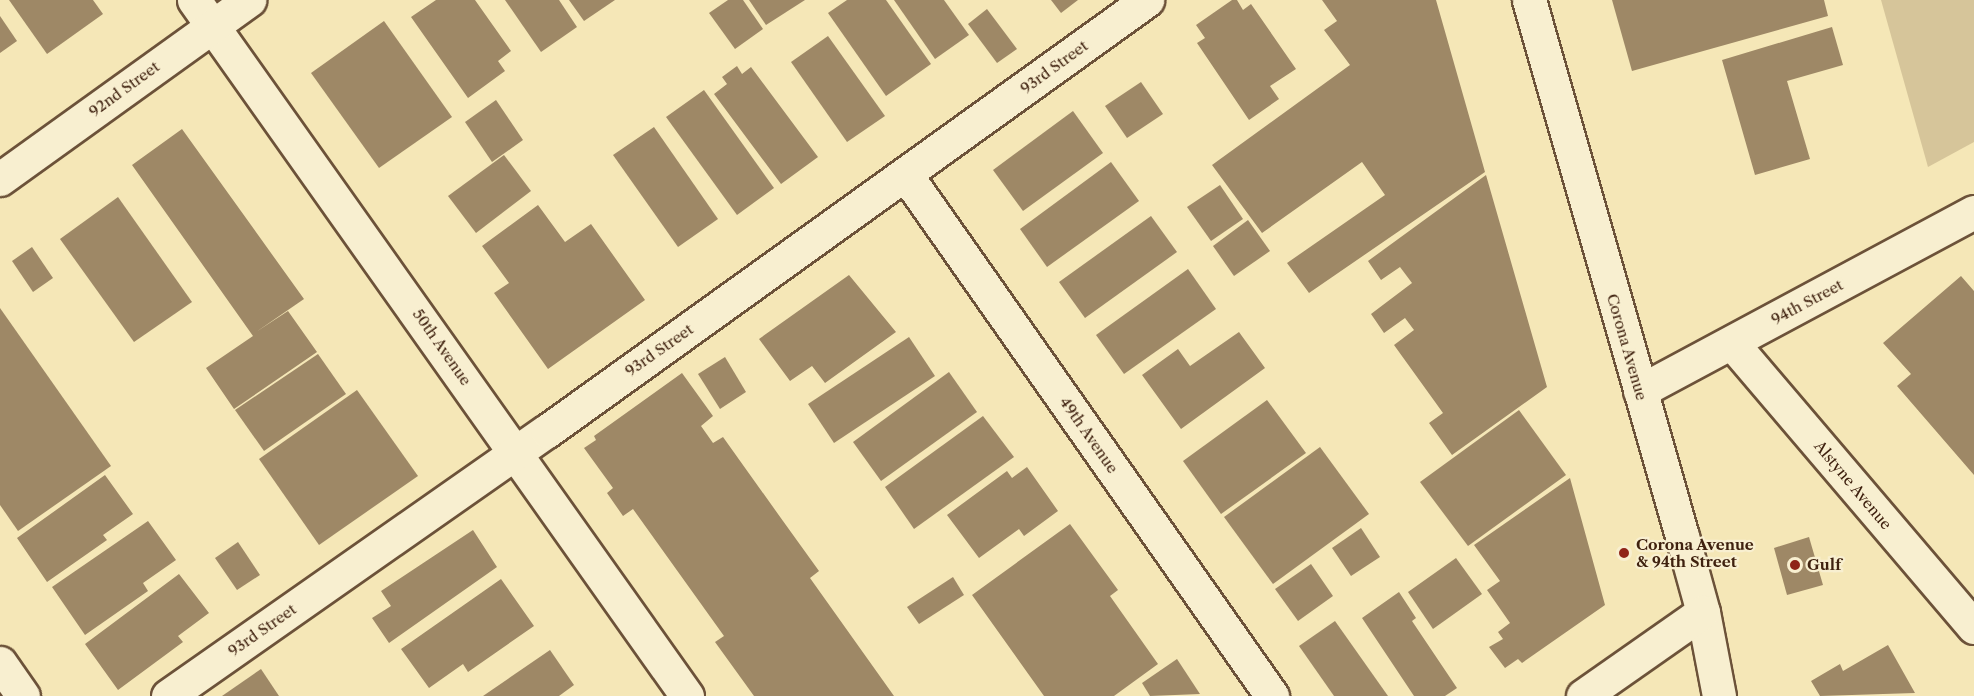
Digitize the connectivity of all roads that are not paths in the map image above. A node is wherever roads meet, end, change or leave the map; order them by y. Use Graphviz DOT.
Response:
graph roads {
  1 [pos="249,0"];
  2 [pos="1147,0"];
  3 [pos="1529,0"];
  4 [pos="203,13"];
  5 [pos="906,175"];
  6 [pos="0,179"];
  7 [pos="1974,212"];
  8 [pos="1732,343"];
  9 [pos="1640,392"];
  10 [pos="516,452"];
  11 [pos="1703,612"];
  12 [pos="1974,627"];
  13 [pos="0,663"];
  14 [pos="23,696"];
  15 [pos="168,696"];
  16 [pos="687,696"];
  17 [pos="1272,696"];
  18 [pos="1583,696"];
  19 [pos="1719,696"];
  1 -- 4 [label="street, 92nd Street"];
  2 -- 5 [label="street, 93rd Street"];
  3 -- 9 [label="street, Corona Avenue"];
  4 -- 6 [label="street, 92nd Street"];
  4 -- 10 [label="street, 50th Avenue"];
  5 -- 10 [label="street, 93rd Street"];
  5 -- 17 [label="street, 49th Avenue"];
  7 -- 8 [label="street, 94th Street"];
  8 -- 9 [label="street, 94th Street"];
  8 -- 12 [label="street, Alstyne Avenue"];
  9 -- 11 [label="street, Corona Avenue"];
  10 -- 15 [label="street, 93rd Street"];
  10 -- 16 [label="street, 50th Avenue"];
  11 -- 18 [label="street"];
  11 -- 19 [label="street, Corona Avenue"];
  13 -- 14 [label="street"];
}
